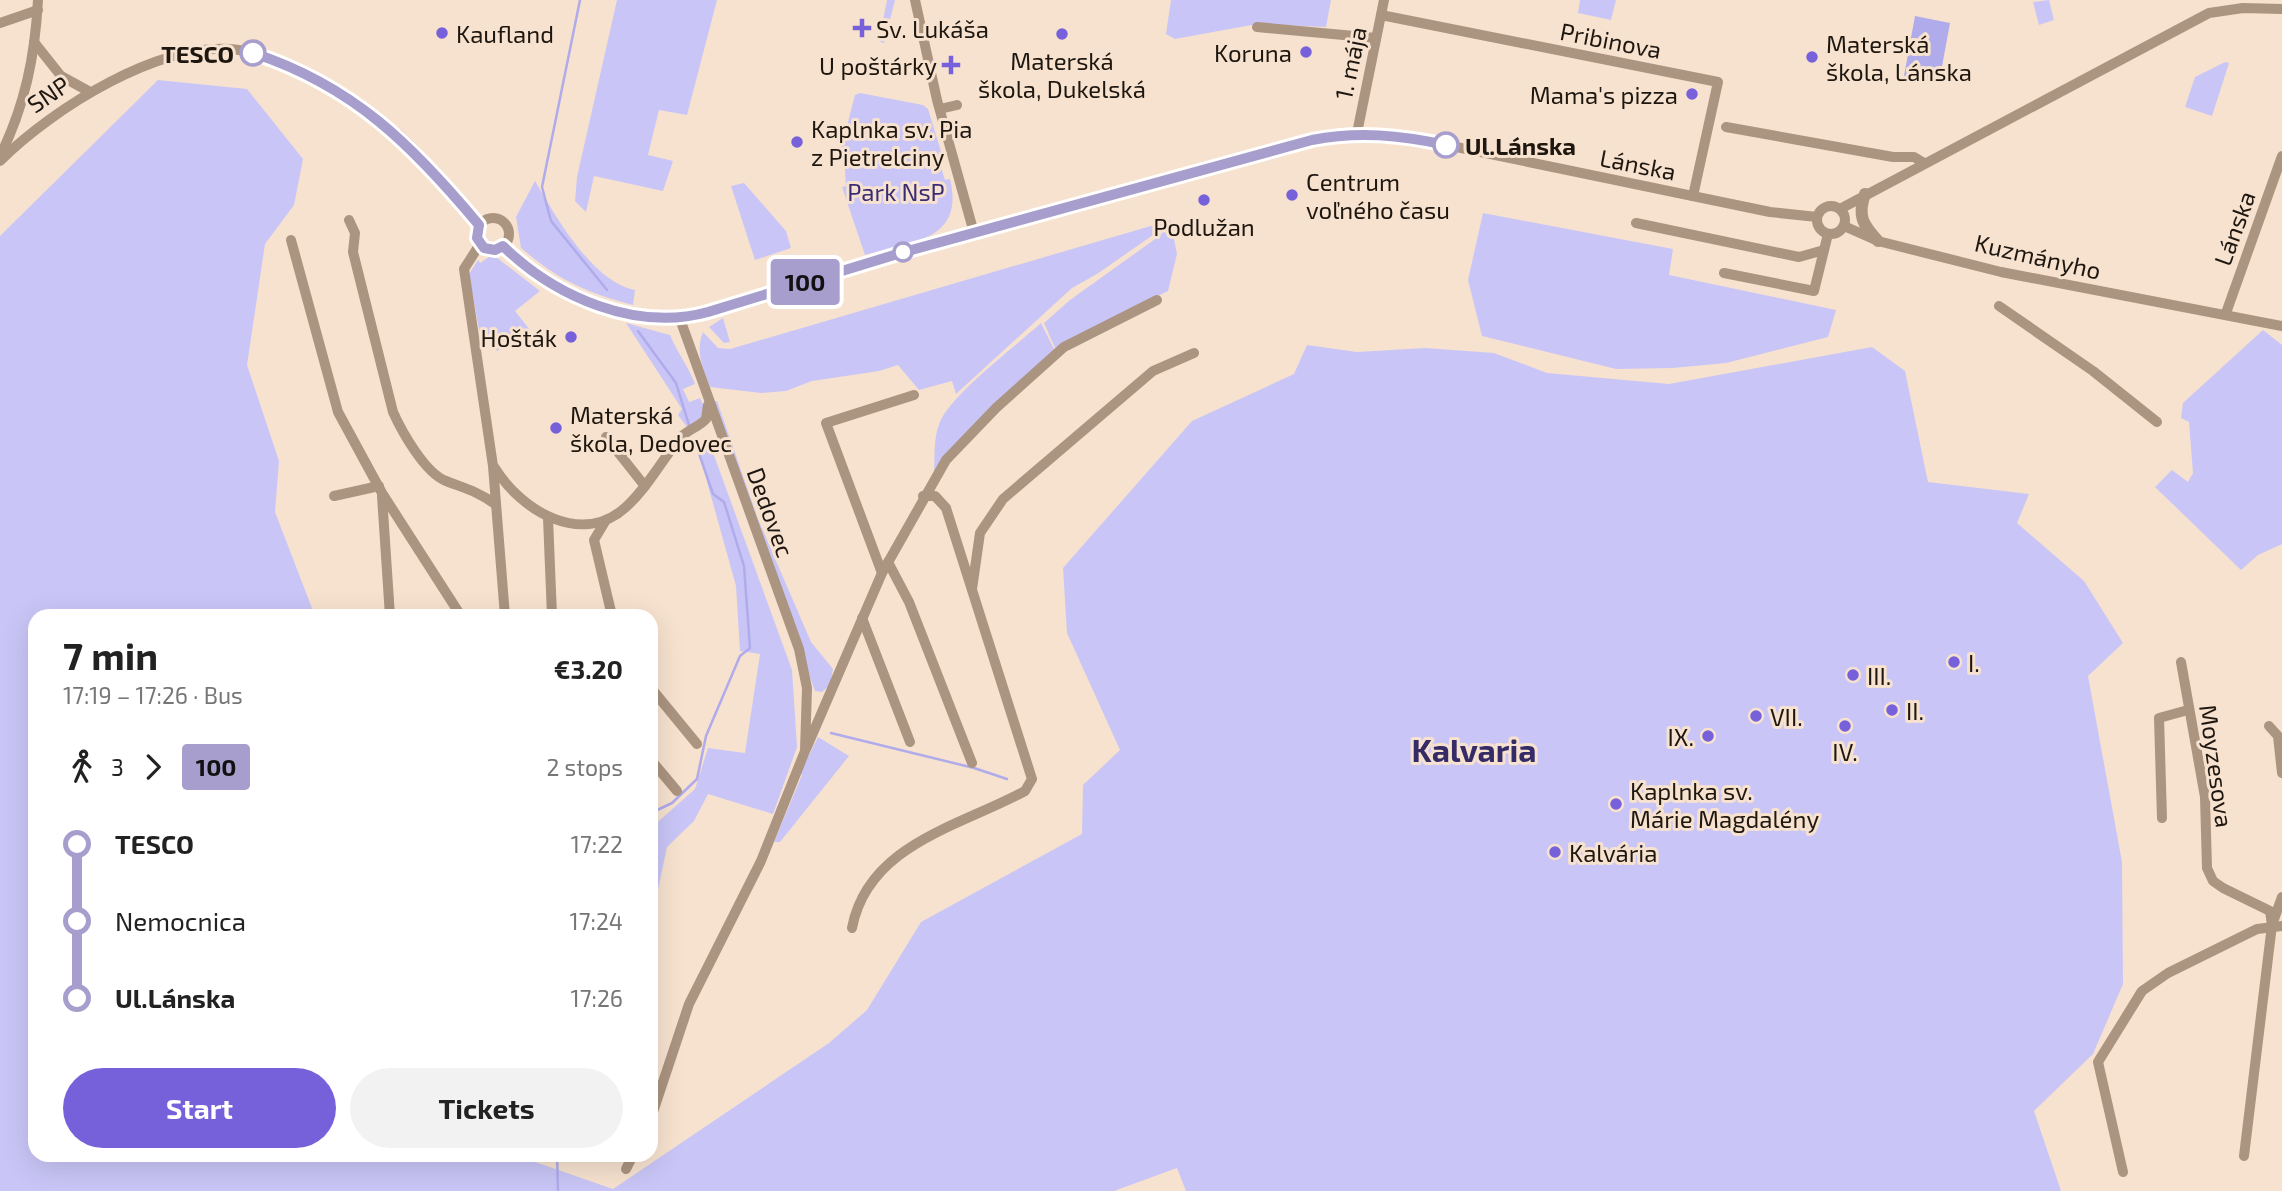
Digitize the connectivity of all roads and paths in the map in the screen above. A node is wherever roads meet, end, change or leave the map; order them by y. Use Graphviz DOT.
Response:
graph roads {
  1 [pos="915,0"];
  2 [pos="1384,0"];
  3 [pos="38,5"];
  4 [pos="2282,9"];
  5 [pos="1381,15"];
  6 [pos="0,23"];
  7 [pos="1257,27"];
  8 [pos="1376,38"];
  9 [pos="34,42"];
  10 [pos="90,92"];
  11 [pos="957,105"];
  12 [pos="940,110"];
  13 [pos="1726,127"];
  14 [pos="1357,133"];
  15 [pos="1,154"];
  16 [pos="2282,156"];
  17 [pos="1924,163"];
  18 [pos="1865,194"];
  19 [pos="1693,196"];
  20 [pos="1840,209"];
  21 [pos="1818,217"];
  22 [pos="349,220"];
  23 [pos="1636,223"];
  24 [pos="479,225"];
  25 [pos="1844,226"];
  26 [pos="974,233"];
  27 [pos="1828,234"];
  28 [pos="291,240"];
  29 [pos="1878,241"];
  30 [pos="480,244"];
  31 [pos="503,246"];
  32 [pos="1824,250"];
  33 [pos="1724,273"];
  34 [pos="1157,300"];
  35 [pos="1999,306"];
  36 [pos="2226,313"];
  37 [pos="680,318"];
  38 [pos="2282,326"];
  39 [pos="1194,353"];
  40 [pos="914,395"];
  41 [pos="708,402"];
  42 [pos="2157,422"];
  43 [pos="606,437"];
  44 [pos="946,460"];
  45 [pos="493,466"];
  46 [pos="644,485"];
  47 [pos="381,490"];
  48 [pos="334,496"];
  49 [pos="923,496"];
  50 [pos="495,504"];
  51 [pos="946,508"];
  52 [pos="548,518"];
  53 [pos="607,519"];
  54 [pos="566,523"];
  55 [pos="404,528"];
  56 [pos="385,533"];
  57 [pos="594,548"];
  58 [pos="888,562"];
  59 [pos="881,573"];
  60 [pos="972,590"];
  61 [pos="390,609"];
  62 [pos="456,609"];
  63 [pos="504,609"];
  64 [pos="552,609"];
  65 [pos="610,609"];
  66 [pos="862,618"];
  67 [pos="2181,662"];
  68 [pos="807,688"];
  69 [pos="833,692"];
  70 [pos="658,696"];
  71 [pos="2188,710"];
  72 [pos="2269,726"];
  73 [pos="910,742"];
  74 [pos="698,744"];
  75 [pos="805,751"];
  76 [pos="972,763"];
  77 [pos="658,768"];
  78 [pos="2282,774"];
  79 [pos="677,791"];
  80 [pos="2162,818"];
  81 [pos="2282,897"];
  82 [pos="2277,925"];
  83 [pos="852,928"];
  84 [pos="658,1097"];
  85 [pos="2244,1156"];
  86 [pos="630,1162"];
  87 [pos="626,1169"];
  88 [pos="2123,1172"];
  1 -- 12 [label="street"];
  2 -- 5 [label="street, 1. mája"];
  3 -- 6 [label="street, SNP"];
  3 -- 9 [label="street, SNP"];
  4 -- 17 [label="street"];
  5 -- 8 [label="street, 1. mája"];
  5 -- 19 [label="street, Pribinova"];
  7 -- 8 [label="street"];
  8 -- 14 [label="street, 1. mája"];
  9 -- 10 [label="street, SNP"];
  9 -- 15 [label="street, SNP"];
  10 -- 15 [label="street, SNP"];
  10 -- 24 [label="street, SNP"];
  11 -- 12 [label="street"];
  12 -- 26 [label="street"];
  13 -- 17 [label="street"];
  14 -- 19 [label="street, Lánska"];
  14 -- 26 [label="street, Lánska"];
  16 -- 36 [label="street, Lánska"];
  17 -- 18 [label="street"];
  18 -- 20 [label="street"];
  18 -- 29 [label="street"];
  19 -- 21 [label="street, Lánska"];
  20 -- 21 [label="street"];
  20 -- 25 [label="street"];
  21 -- 27 [label="street"];
  22 -- 50 [label="street"];
  23 -- 32 [label="street"];
  24 -- 30 [label="street"];
  24 -- 31 [label="street"];
  25 -- 27 [label="street"];
  25 -- 29 [label="street, Kuzmányho"];
  26 -- 37 [label="street, Lánska"];
  27 -- 32 [label="street"];
  28 -- 47 [label="street"];
  29 -- 36 [label="street, Kuzmányho"];
  30 -- 31 [label="street"];
  30 -- 45 [label="street"];
  31 -- 37 [label="street"];
  32 -- 33 [label="street"];
  34 -- 44 [label="street, Dedovec"];
  35 -- 42 [label="street"];
  36 -- 38 [label="street, Kuzmányho"];
  37 -- 41 [label="street, Dedovec"];
  39 -- 60 [label="street"];
  40 -- 59 [label="street"];
  41 -- 46 [label="street"];
  41 -- 68 [label="street, Dedovec"];
  43 -- 46 [label="street"];
  44 -- 49 [label="street, Dedovec"];
  44 -- 51 [label="street"];
  45 -- 50 [label="street"];
  45 -- 52 [label="street"];
  46 -- 53 [label="street"];
  47 -- 48 [label="street"];
  47 -- 55 [label="street"];
  47 -- 56 [label="street"];
  49 -- 51 [label="street"];
  49 -- 58 [label="street, Dedovec"];
  50 -- 63 [label="street"];
  51 -- 60 [label="street"];
  52 -- 54 [label="street"];
  52 -- 64 [label="street"];
  53 -- 54 [label="street"];
  53 -- 57 [label="street"];
  54 -- 57 [label="street"];
  55 -- 56 [label="street"];
  55 -- 62 [label="street"];
  56 -- 61 [label="street"];
  57 -- 65 [label="street"];
  58 -- 59 [label="street, Dedovec"];
  58 -- 76 [label="street"];
  59 -- 66 [label="street, Dedovec"];
  60 -- 83 [label="street"];
  66 -- 69 [label="street, Dedovec"];
  66 -- 73 [label="street"];
  67 -- 71 [label="street, Moyzesova"];
  68 -- 69 [label="street"];
  68 -- 75 [label="street, Dedovec"];
  69 -- 75 [label="street, Dedovec"];
  70 -- 74 [label="street"];
  71 -- 80 [label="street"];
  71 -- 82 [label="street, Moyzesova"];
  72 -- 78 [label="street"];
  75 -- 84 [label="street, Dedovec"];
  77 -- 79 [label="street"];
  81 -- 82 [label="street"];
  82 -- 85 [label="street"];
  82 -- 88 [label="street"];
  86 -- 87 [label="street"];
}
